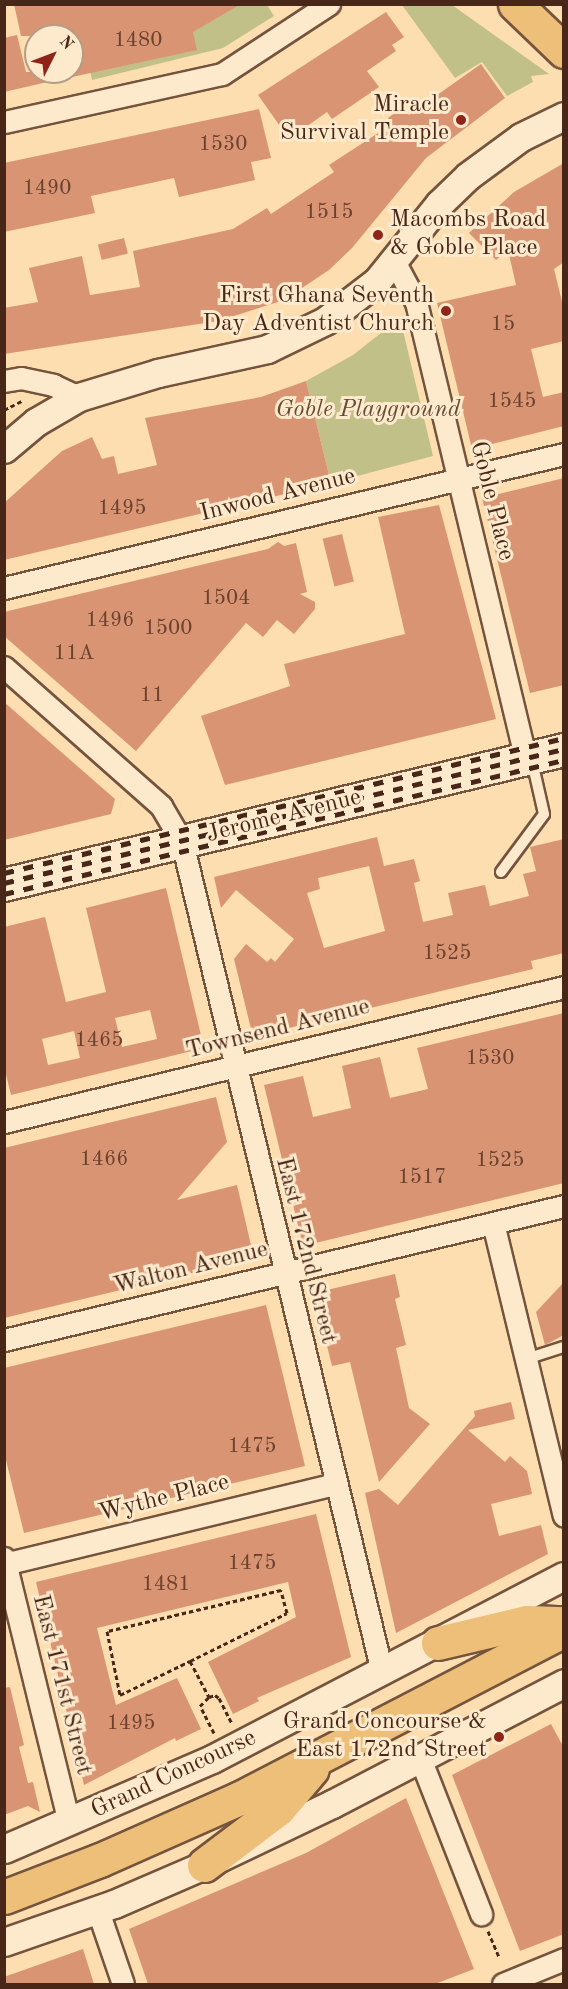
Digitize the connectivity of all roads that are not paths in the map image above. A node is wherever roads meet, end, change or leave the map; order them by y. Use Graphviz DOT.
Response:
graph roads {
  1 [pos="328,4"];
  2 [pos="515,4"];
  3 [pos="564,51"];
  4 [pos="564,116"];
  5 [pos="4,122"];
  6 [pos="394,261"];
  7 [pos="4,381"];
  8 [pos="79,397"];
  9 [pos="4,449"];
  10 [pos="564,454"];
  11 [pos="459,479"];
  12 [pos="4,588"];
  13 [pos="4,667"];
  14 [pos="564,750"];
  15 [pos="529,758"];
  16 [pos="182,842"];
  17 [pos="501,872"];
  18 [pos="4,885"];
  19 [pos="564,987"];
  20 [pos="234,1067"];
  21 [pos="4,1122"];
  22 [pos="564,1206"];
  23 [pos="493,1223"];
  24 [pos="283,1273"];
  25 [pos="4,1340"];
  26 [pos="564,1347"];
  27 [pos="526,1359"];
  28 [pos="335,1484"];
  29 [pos="564,1516"];
  30 [pos="5,1562"];
  31 [pos="564,1576"];
  32 [pos="564,1623"];
  33 [pos="564,1630"];
  34 [pos="438,1643"];
  35 [pos="382,1672"];
  36 [pos="564,1683"];
  37 [pos="323,1756"];
  38 [pos="420,1758"];
  39 [pos="69,1823"];
  40 [pos="4,1849"];
  41 [pos="204,1865"];
  42 [pos="4,1897"];
  43 [pos="98,1908"];
  44 [pos="485,1923"];
  45 [pos="4,1942"];
  46 [pos="564,1959"];
  47 [pos="123,1984"];
  48 [pos="507,1984"];
  1 -- 5 [label="street"];
  2 -- 3 [label="main road"];
  4 -- 6 [label="street"];
  6 -- 8 [label="street"];
  6 -- 11 [label="street, Goble Place"];
  7 -- 8 [label="street"];
  8 -- 9 [label="street"];
  10 -- 11 [label="street, Inwood Avenue"];
  11 -- 12 [label="street, Inwood Avenue"];
  11 -- 15 [label="street, Goble Place"];
  13 -- 16 [label="street, East 172nd Street"];
  14 -- 15 [label="main road, Jerome Avenue"];
  15 -- 16 [label="main road, Jerome Avenue"];
  15 -- 17 [label="lane"];
  16 -- 18 [label="main road, Jerome Avenue"];
  16 -- 20 [label="street, East 172nd Street"];
  19 -- 20 [label="street, Townsend Avenue"];
  20 -- 21 [label="street, Townsend Avenue"];
  20 -- 24 [label="street, East 172nd Street"];
  22 -- 23 [label="street, Walton Avenue"];
  23 -- 24 [label="street, Walton Avenue"];
  23 -- 27 [label="street"];
  24 -- 25 [label="street, Walton Avenue"];
  24 -- 28 [label="street, East 172nd Street"];
  26 -- 27 [label="lane"];
  27 -- 29 [label="street"];
  28 -- 30 [label="street, Wythe Place"];
  28 -- 35 [label="street, East 172nd Street"];
  30 -- 39 [label="street, East 171st Street"];
  31 -- 34 [label="street, Grand Concourse"];
  32 -- 34 [label="main road"];
  33 -- 37 [label="main road, Grand Concourse"];
  34 -- 35 [label="street, Grand Concourse"];
  35 -- 39 [label="street, Grand Concourse"];
  36 -- 38 [label="street"];
  37 -- 41 [label="main road"];
  37 -- 42 [label="main road, Grand Concourse"];
  38 -- 41 [label="street"];
  38 -- 44 [label="street"];
  39 -- 40 [label="street, Grand Concourse"];
  41 -- 43 [label="street"];
  43 -- 45 [label="street"];
  43 -- 47 [label="street"];
  46 -- 48 [label="street"];
}
